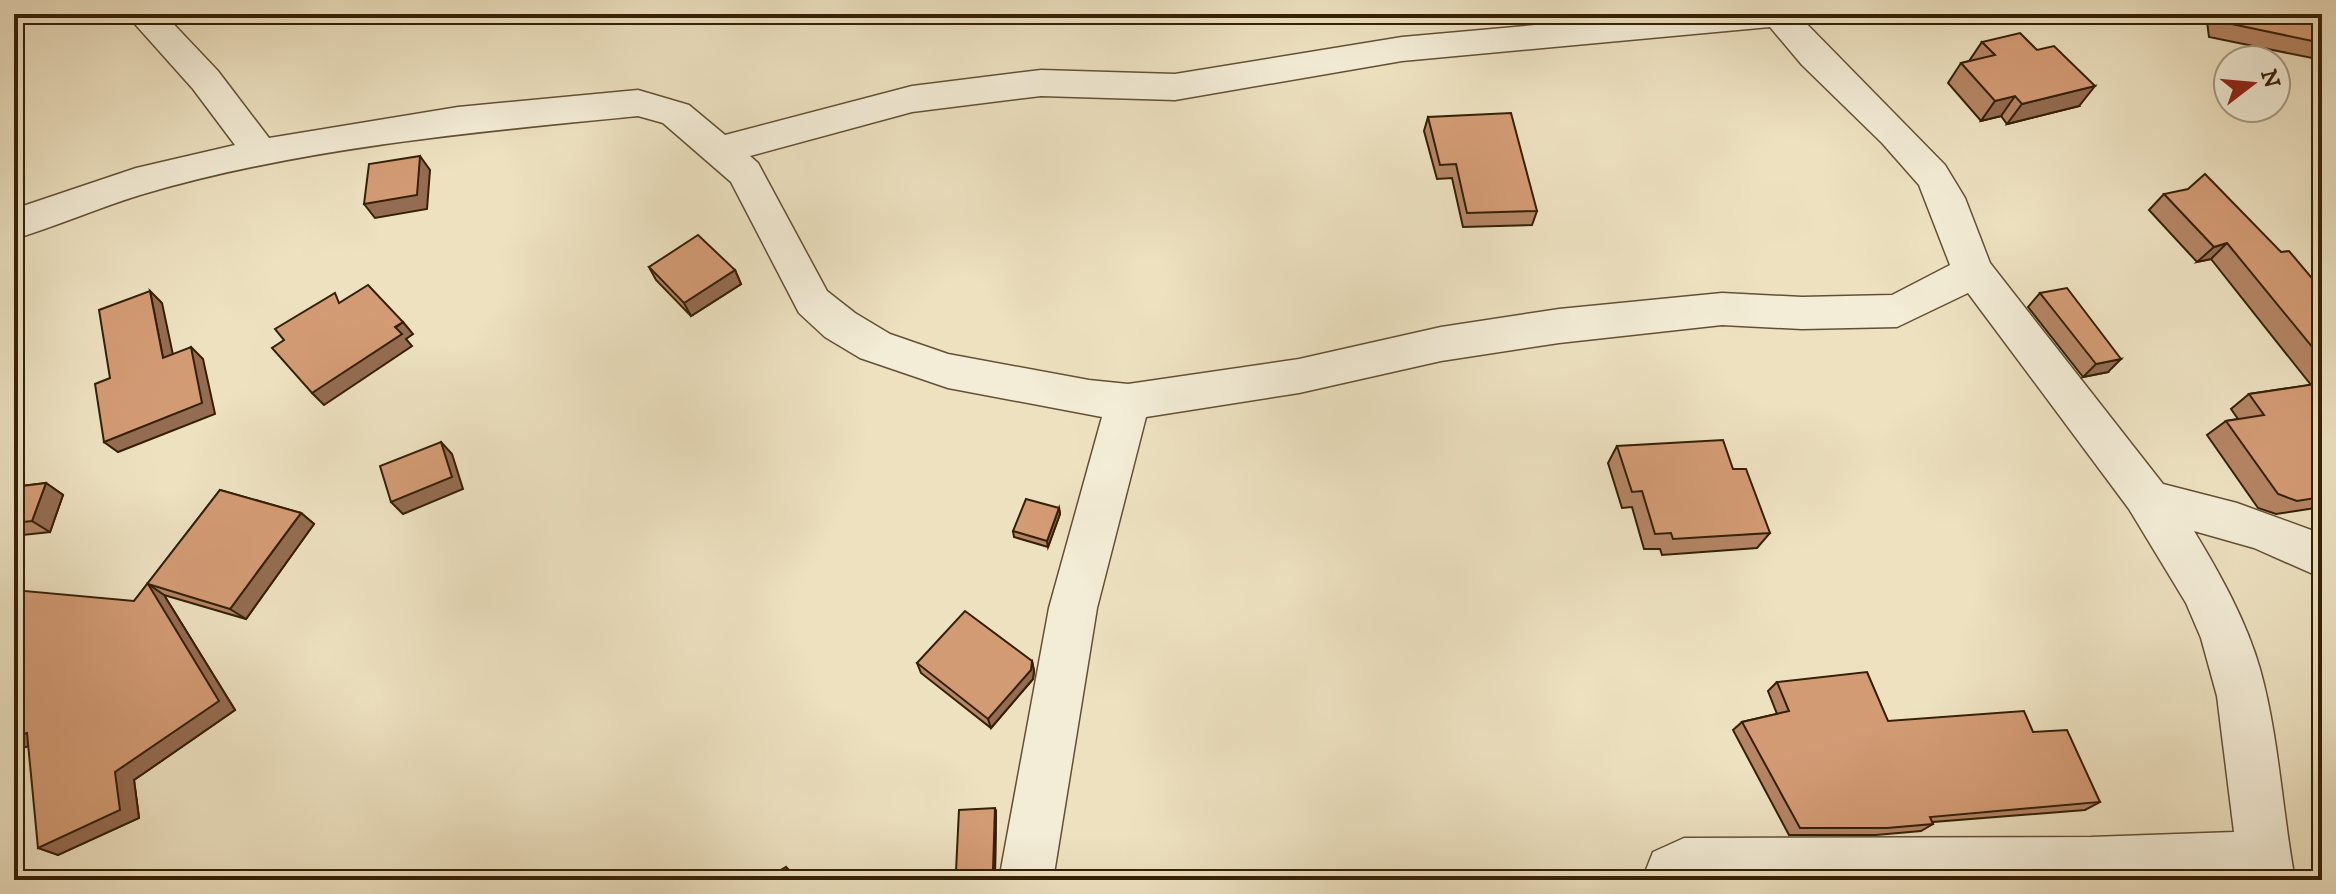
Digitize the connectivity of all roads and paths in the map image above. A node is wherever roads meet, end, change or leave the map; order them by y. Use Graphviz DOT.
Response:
graph roads {
  1 [pos="143,14"];
  2 [pos="1778,15"];
  3 [pos="721,150"];
  4 [pos="260,153"];
  5 [pos="14,224"];
  6 [pos="1974,271"];
  7 [pos="1128,402"];
  8 [pos="2148,501"];
  9 [pos="2322,557"];
  10 [pos="2266,869"];
  11 [pos="1026,880"];
  12 [pos="1669,880"];
  1 -- 4 [label="street"];
  2 -- 3 [label="street"];
  2 -- 6 [label="street"];
  3 -- 4 [label="street"];
  3 -- 7 [label="street"];
  4 -- 5 [label="street"];
  6 -- 7 [label="street"];
  6 -- 8 [label="street"];
  7 -- 11 [label="street"];
  8 -- 9 [label="street"];
  8 -- 10 [label="street"];
  10 -- 12 [label="street"];
}
